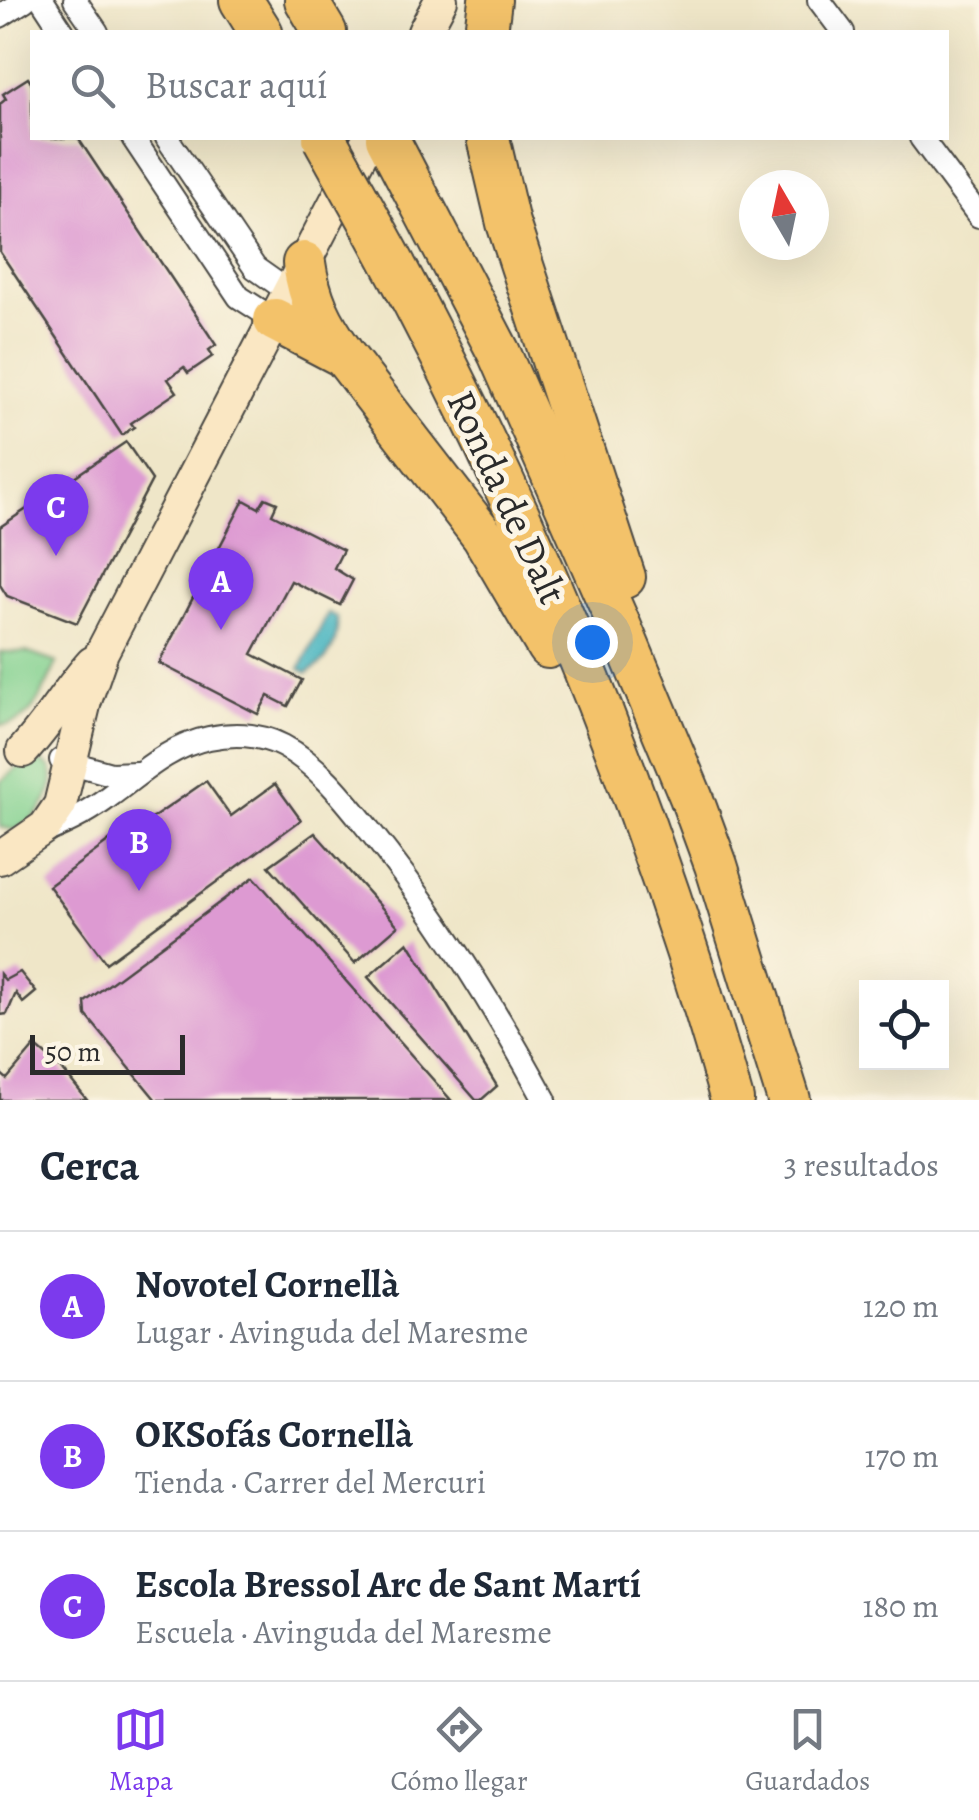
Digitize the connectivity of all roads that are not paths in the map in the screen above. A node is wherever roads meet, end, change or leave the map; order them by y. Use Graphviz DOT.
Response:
graph roads {
  1 [pos="25,0"];
  2 [pos="42,0"];
  3 [pos="75,0"];
  4 [pos="241,0"];
  5 [pos="306,0"];
  6 [pos="441,0"];
  7 [pos="490,0"];
  8 [pos="819,0"];
  9 [pos="0,16"];
  10 [pos="63,30"];
  11 [pos="96,30"];
  12 [pos="260,30"];
  13 [pos="324,30"];
  14 [pos="425,30"];
  15 [pos="486,30"];
  16 [pos="842,30"];
  17 [pos="134,140"];
  18 [pos="168,140"];
  19 [pos="325,140"];
  20 [pos="368,140"];
  21 [pos="488,140"];
  22 [pos="922,140"];
  23 [pos="396,153"];
  24 [pos="979,216"];
  25 [pos="289,291"];
  26 [pos="344,356"];
  27 [pos="102,652"];
  28 [pos="12,756"];
  29 [pos="66,766"];
  30 [pos="136,773"];
  31 [pos="691,797"];
  32 [pos="14,844"];
  33 [pos="714,1035"];
  34 [pos="545,1100"];
  35 [pos="732,1100"];
  36 [pos="789,1100"];
  1 -- 9 [label="street"];
  2 -- 10 [label="street"];
  3 -- 11 [label="street"];
  4 -- 12 [label="highway"];
  5 -- 13 [label="highway"];
  6 -- 14 [label="main road"];
  7 -- 15 [label="highway"];
  8 -- 16 [label="street"];
  17 -- 25 [label="street"];
  18 -- 25 [label="street"];
  19 -- 33 [label="highway, Ronda de Dalt, bridge"];
  20 -- 25 [label="main road"];
  21 -- 31 [label="highway"];
  22 -- 24 [label="street"];
  23 -- 31 [label="highway, Ronda de Dalt"];
  25 -- 26 [label="highway"];
  25 -- 26 [label="highway"];
  25 -- 27 [label="main road"];
  26 -- 33 [label="highway"];
  27 -- 28 [label="main road"];
  27 -- 29 [label="main road"];
  28 -- 29 [label="main road"];
  29 -- 30 [label="street"];
  29 -- 32 [label="main road"];
  30 -- 32 [label="street"];
  30 -- 34 [label="street"];
  31 -- 36 [label="highway, Ronda de Dalt"];
  33 -- 35 [label="highway, Ronda de Dalt"];
}
